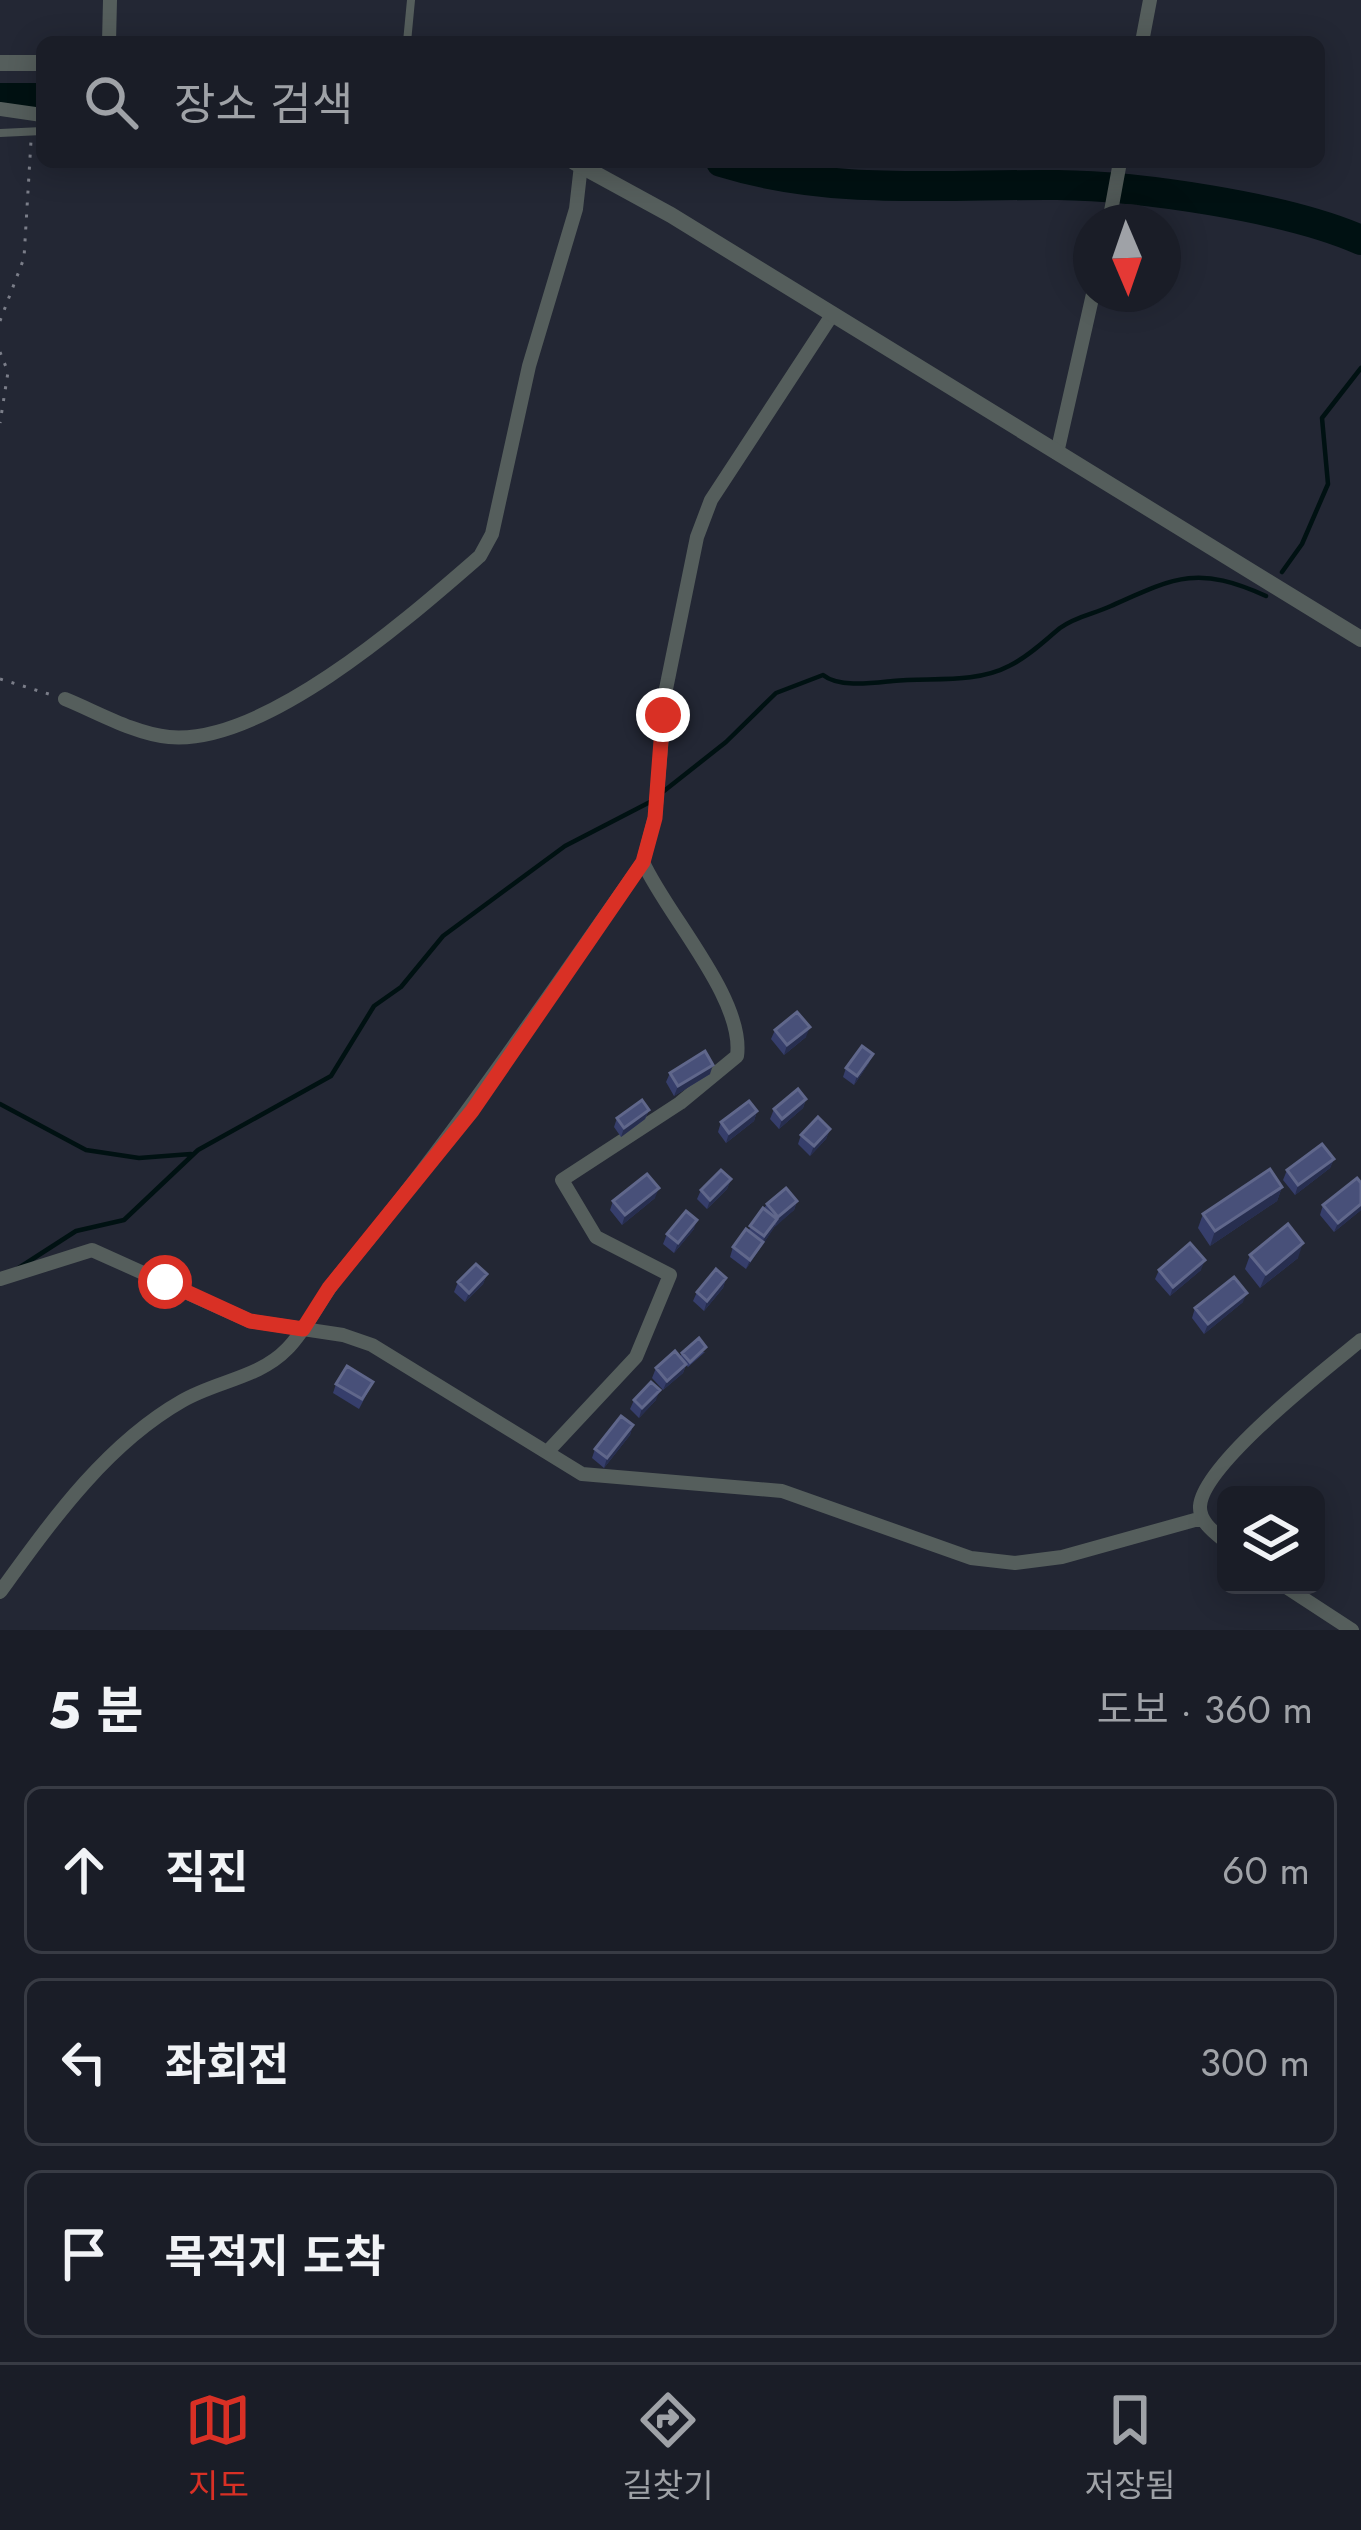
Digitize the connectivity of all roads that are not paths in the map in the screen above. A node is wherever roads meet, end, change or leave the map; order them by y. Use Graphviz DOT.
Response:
graph roads {
  1 [pos="110,0"];
  2 [pos="411,0"];
  3 [pos="1150,0"];
  4 [pos="109,36"];
  5 [pos="408,36"];
  6 [pos="1143,36"];
  7 [pos="0,63"];
  8 [pos="36,63"];
  9 [pos="0,109"];
  10 [pos="36,114"];
  11 [pos="36,132"];
  12 [pos="0,133"];
  13 [pos="577,168"];
  14 [pos="585,168"];
  15 [pos="1119,168"];
  16 [pos="1112,204"];
  17 [pos="1089,312"];
  18 [pos="832,315"];
  19 [pos="1057,454"];
  20 [pos="1361,638"];
  21 [pos="65,699"];
  22 [pos="643,862"];
  23 [pos="0,1279"];
  24 [pos="303,1329"];
  25 [pos="1361,1340"];
  26 [pos="550,1449"];
  27 [pos="1202,1518"];
  28 [pos="1217,1533"];
  29 [pos="0,1592"];
  30 [pos="1297,1594"];
  31 [pos="1352,1630"];
  1 -- 4 [label="street"];
  2 -- 5 [label="lane"];
  3 -- 6 [label="street"];
  7 -- 8 [label="street"];
  9 -- 10 [label="street"];
  11 -- 12 [label="lane"];
  13 -- 21 [label="street"];
  14 -- 18 [label="street"];
  15 -- 16 [label="street"];
  17 -- 19 [label="street"];
  18 -- 19 [label="street"];
  18 -- 22 [label="street"];
  19 -- 20 [label="street"];
  22 -- 24 [label="street"];
  22 -- 26 [label="street"];
  23 -- 24 [label="street"];
  24 -- 26 [label="street"];
  24 -- 29 [label="street"];
  25 -- 27 [label="street"];
  26 -- 27 [label="street"];
  27 -- 28 [label="street"];
  30 -- 31 [label="street"];
}
